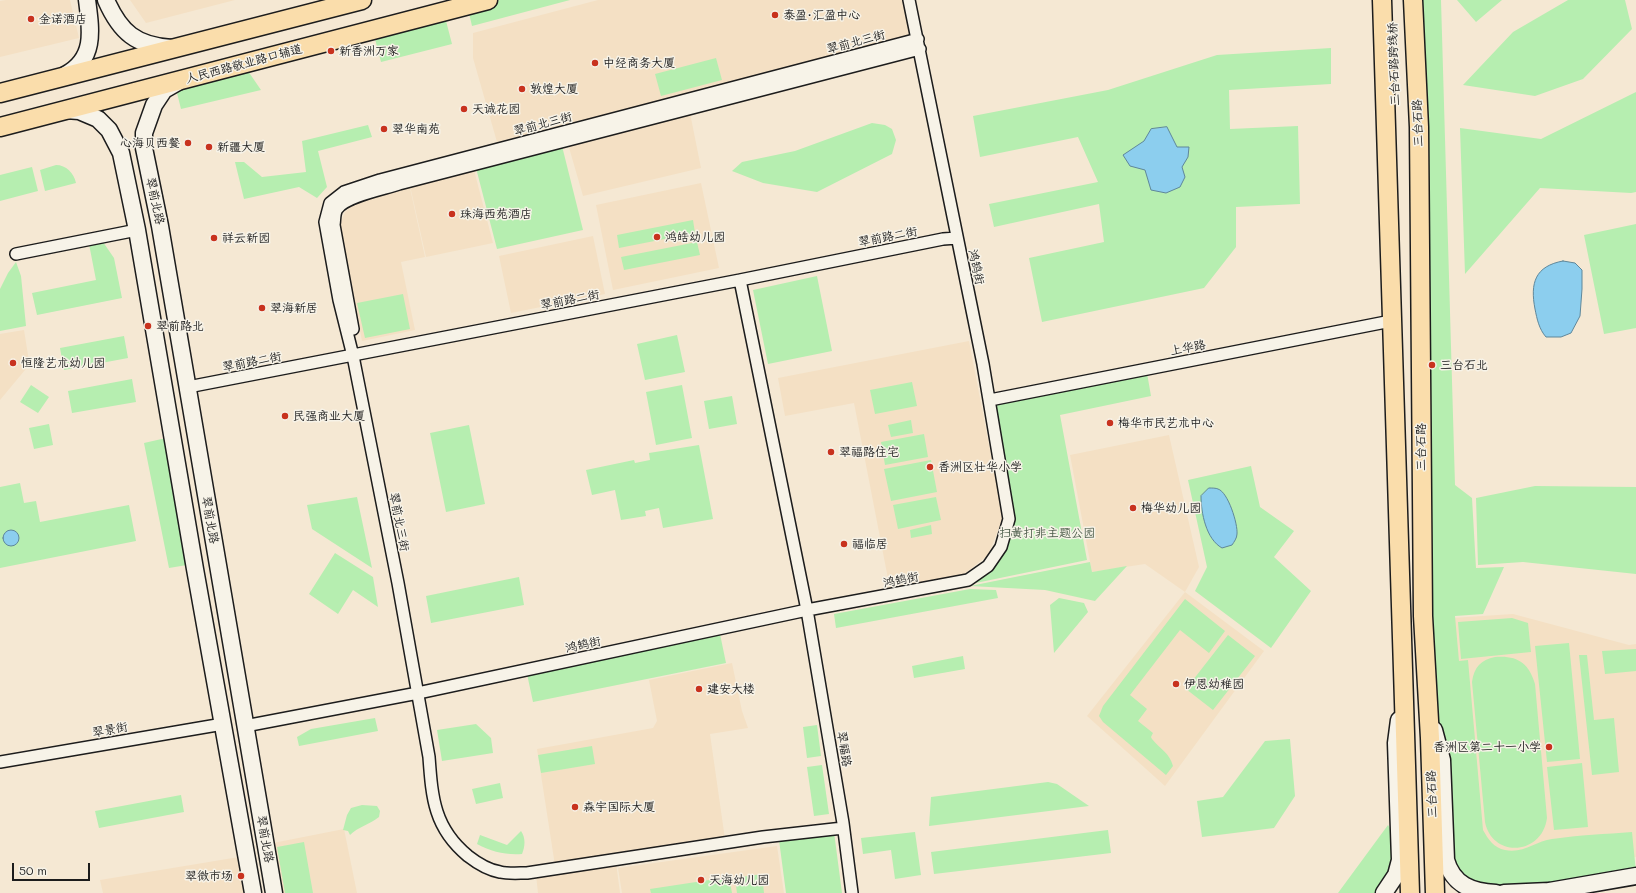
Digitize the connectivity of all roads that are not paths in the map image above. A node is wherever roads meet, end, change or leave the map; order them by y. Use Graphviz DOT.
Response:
graph roads {
  1 [pos="87,0"];
  2 [pos="106,0"];
  3 [pos="362,0"];
  4 [pos="488,0"];
  5 [pos="910,0"];
  6 [pos="1382,0"];
  7 [pos="1392,0"];
  8 [pos="1403,0"];
  9 [pos="1413,0"];
  10 [pos="919,44"];
  11 [pos="178,48"];
  12 [pos="60,77"];
  13 [pos="185,79"];
  14 [pos="0,93"];
  15 [pos="65,110"];
  16 [pos="0,127"];
  17 [pos="1401,128"];
  18 [pos="1419,180"];
  19 [pos="1387,181"];
  20 [pos="137,230"];
  21 [pos="957,238"];
  22 [pos="16,254"];
  23 [pos="740,280"];
  24 [pos="1391,321"];
  25 [pos="353,356"];
  26 [pos="188,387"];
  27 [pos="990,400"];
  28 [pos="807,610"];
  29 [pos="1404,679"];
  30 [pos="418,694"];
  31 [pos="1427,706"];
  32 [pos="223,724"];
  33 [pos="245,726"];
  34 [pos="0,762"];
  35 [pos="843,828"];
  36 [pos="1636,876"];
  37 [pos="1636,886"];
  38 [pos="1544,892"];
  39 [pos="253,893"];
  40 [pos="274,893"];
  41 [pos="852,893"];
  42 [pos="1384,893"];
  43 [pos="1410,893"];
  44 [pos="1435,893"];
  45 [pos="1496,893"];
  46 [pos="1504,893"];
  47 [pos="1605,893"];
  1 -- 12 [label="main road"];
  2 -- 11 [label="main road"];
  3 -- 11 [label="main road"];
  4 -- 13 [label="main road, 人民西路敬业路口辅道"];
  5 -- 10 [label="street, 鸿鹄街"];
  6 -- 19 [label="main road, 三台石路"];
  7 -- 17 [label="main road, 三台石路跨线桥"];
  8 -- 17 [label="main road, 三台石路跨线桥"];
  9 -- 18 [label="main road, 三台石路"];
  10 -- 21 [label="street, 鸿鹄街"];
  10 -- 25 [label="street, 翠前北三街"];
  11 -- 12 [label="main road"];
  12 -- 14 [label="main road"];
  13 -- 15 [label="main road, 人民西路敬业路口辅道"];
  13 -- 26 [label="main road, 翠前北路"];
  15 -- 16 [label="main road, 人民西路敬业路口辅道"];
  15 -- 20 [label="main road, 翠前北路"];
  17 -- 18 [label="main road"];
  17 -- 19 [label="main road"];
  18 -- 31 [label="main road, 三台石路"];
  19 -- 24 [label="main road, 三台石路"];
  20 -- 22 [label="street"];
  20 -- 32 [label="main road, 翠前北路"];
  21 -- 23 [label="street, 翠前路二街"];
  21 -- 27 [label="street, 鸿鹄街"];
  23 -- 25 [label="street, 翠前路二街"];
  23 -- 28 [label="street, 翠福路"];
  24 -- 27 [label="street, 上华路"];
  24 -- 29 [label="main road, 三台石路"];
  25 -- 26 [label="street, 翠前路二街"];
  25 -- 30 [label="street, 翠前北三街"];
  26 -- 33 [label="main road, 翠前北路"];
  27 -- 28 [label="street, 鸿鹄街"];
  28 -- 30 [label="street, 鸿鹄街"];
  28 -- 35 [label="street, 翠福路"];
  29 -- 42 [label="main road"];
  29 -- 43 [label="main road, 三台石路"];
  30 -- 33 [label="street, 鸿鹄街"];
  30 -- 35 [label="street, 翠前北三街"];
  31 -- 44 [label="main road, 三台石路"];
  31 -- 45 [label="main road"];
  32 -- 34 [label="street, 翠景街"];
  32 -- 39 [label="main road, 翠前北路"];
  33 -- 40 [label="main road, 翠前北路"];
  35 -- 41 [label="street, 翠福路"];
  36 -- 38 [label="main road"];
  37 -- 47 [label="main road"];
  38 -- 46 [label="main road"];
}
